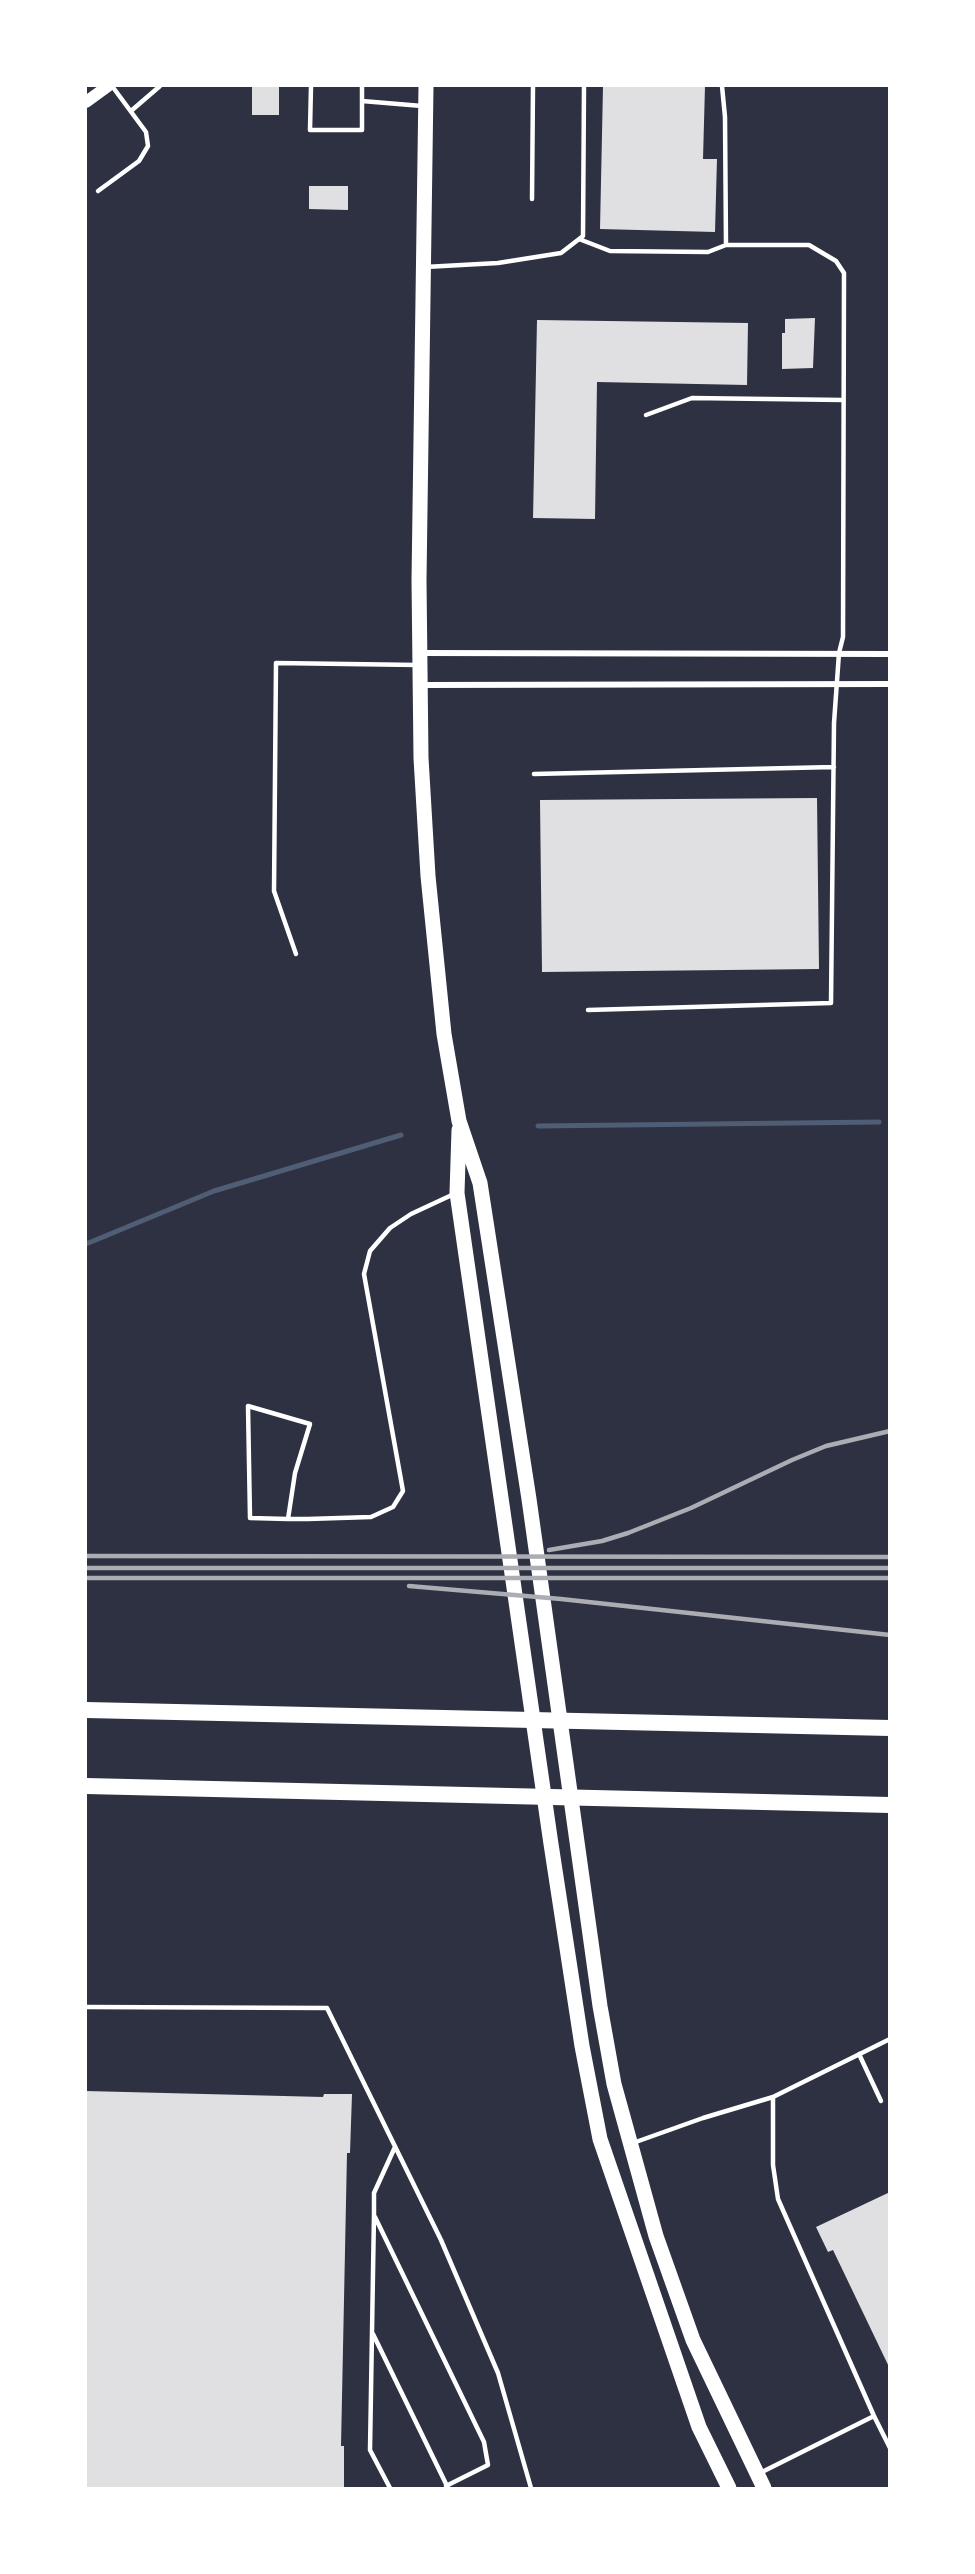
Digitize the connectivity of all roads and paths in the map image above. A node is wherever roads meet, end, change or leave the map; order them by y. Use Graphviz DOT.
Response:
graph roads {
  1 [pos="110,86"];
  2 [pos="160,86"];
  3 [pos="311,86"];
  4 [pos="362,86"];
  5 [pos="426,86"];
  6 [pos="533,86"];
  7 [pos="584,86"];
  8 [pos="722,86"];
  9 [pos="86,102"];
  10 [pos="362,102"];
  11 [pos="425,106"];
  12 [pos="131,111"];
  13 [pos="98,191"];
  14 [pos="532,199"];
  15 [pos="579,239"];
  16 [pos="726,245"];
  17 [pos="422,267"];
  18 [pos="843,400"];
  19 [pos="646,415"];
  20 [pos="839,653"];
  21 [pos="890,654"];
  22 [pos="420,659"];
  23 [pos="836,684"];
  24 [pos="890,684"];
  25 [pos="421,685"];
  26 [pos="834,766"];
  27 [pos="534,774"];
  28 [pos="296,954"];
  29 [pos="588,1010"];
  30 [pos="459,1121"];
  31 [pos="457,1193"];
  32 [pos="288,1519"];
  33 [pos="86,1710"];
  34 [pos="890,1728"];
  35 [pos="86,1786"];
  36 [pos="890,1805"];
  37 [pos="86,2007"];
  38 [pos="890,2039"];
  39 [pos="860,2054"];
  40 [pos="773,2097"];
  41 [pos="881,2101"];
  42 [pos="629,2145"];
  43 [pos="395,2147"];
  44 [pos="374,2214"];
  45 [pos="372,2332"];
  46 [pos="874,2416"];
  47 [pos="890,2448"];
  48 [pos="757,2474"];
  49 [pos="447,2487"];
  50 [pos="390,2488"];
  51 [pos="531,2488"];
  52 [pos="729,2488"];
  53 [pos="764,2488"];
  1 -- 9 [label="main road"];
  1 -- 12 [label="lane"];
  2 -- 12 [label="lane"];
  3 -- 10 [label="lane"];
  4 -- 10 [label="lane"];
  5 -- 11 [label="main road"];
  6 -- 14 [label="lane"];
  7 -- 15 [label="lane"];
  8 -- 16 [label="lane"];
  10 -- 11 [label="lane"];
  11 -- 17 [label="main road"];
  12 -- 13 [label="lane"];
  15 -- 16 [label="lane"];
  15 -- 17 [label="lane"];
  16 -- 18 [label="lane"];
  17 -- 22 [label="main road"];
  18 -- 19 [label="lane"];
  18 -- 20 [label="lane"];
  20 -- 21 [label="street"];
  20 -- 22 [label="street"];
  20 -- 23 [label="lane"];
  22 -- 25 [label="main road"];
  22 -- 28 [label="lane"];
  23 -- 24 [label="street"];
  23 -- 25 [label="street"];
  23 -- 26 [label="lane"];
  25 -- 30 [label="main road"];
  26 -- 27 [label="lane"];
  26 -- 29 [label="lane"];
  30 -- 31 [label="main road"];
  30 -- 42 [label="main road"];
  31 -- 32 [label="lane"];
  31 -- 52 [label="main road"];
  32 -- 32 [label="lane"];
  33 -- 34 [label="highway"];
  35 -- 36 [label="highway"];
  37 -- 43 [label="lane"];
  38 -- 39 [label="lane"];
  39 -- 40 [label="lane"];
  39 -- 41 [label="lane"];
  40 -- 42 [label="lane"];
  40 -- 46 [label="lane"];
  42 -- 48 [label="main road"];
  43 -- 44 [label="lane"];
  43 -- 51 [label="lane"];
  44 -- 45 [label="lane"];
  44 -- 49 [label="lane"];
  45 -- 49 [label="lane"];
  45 -- 50 [label="lane"];
  46 -- 47 [label="lane"];
  46 -- 48 [label="lane"];
  48 -- 53 [label="main road"];
}
